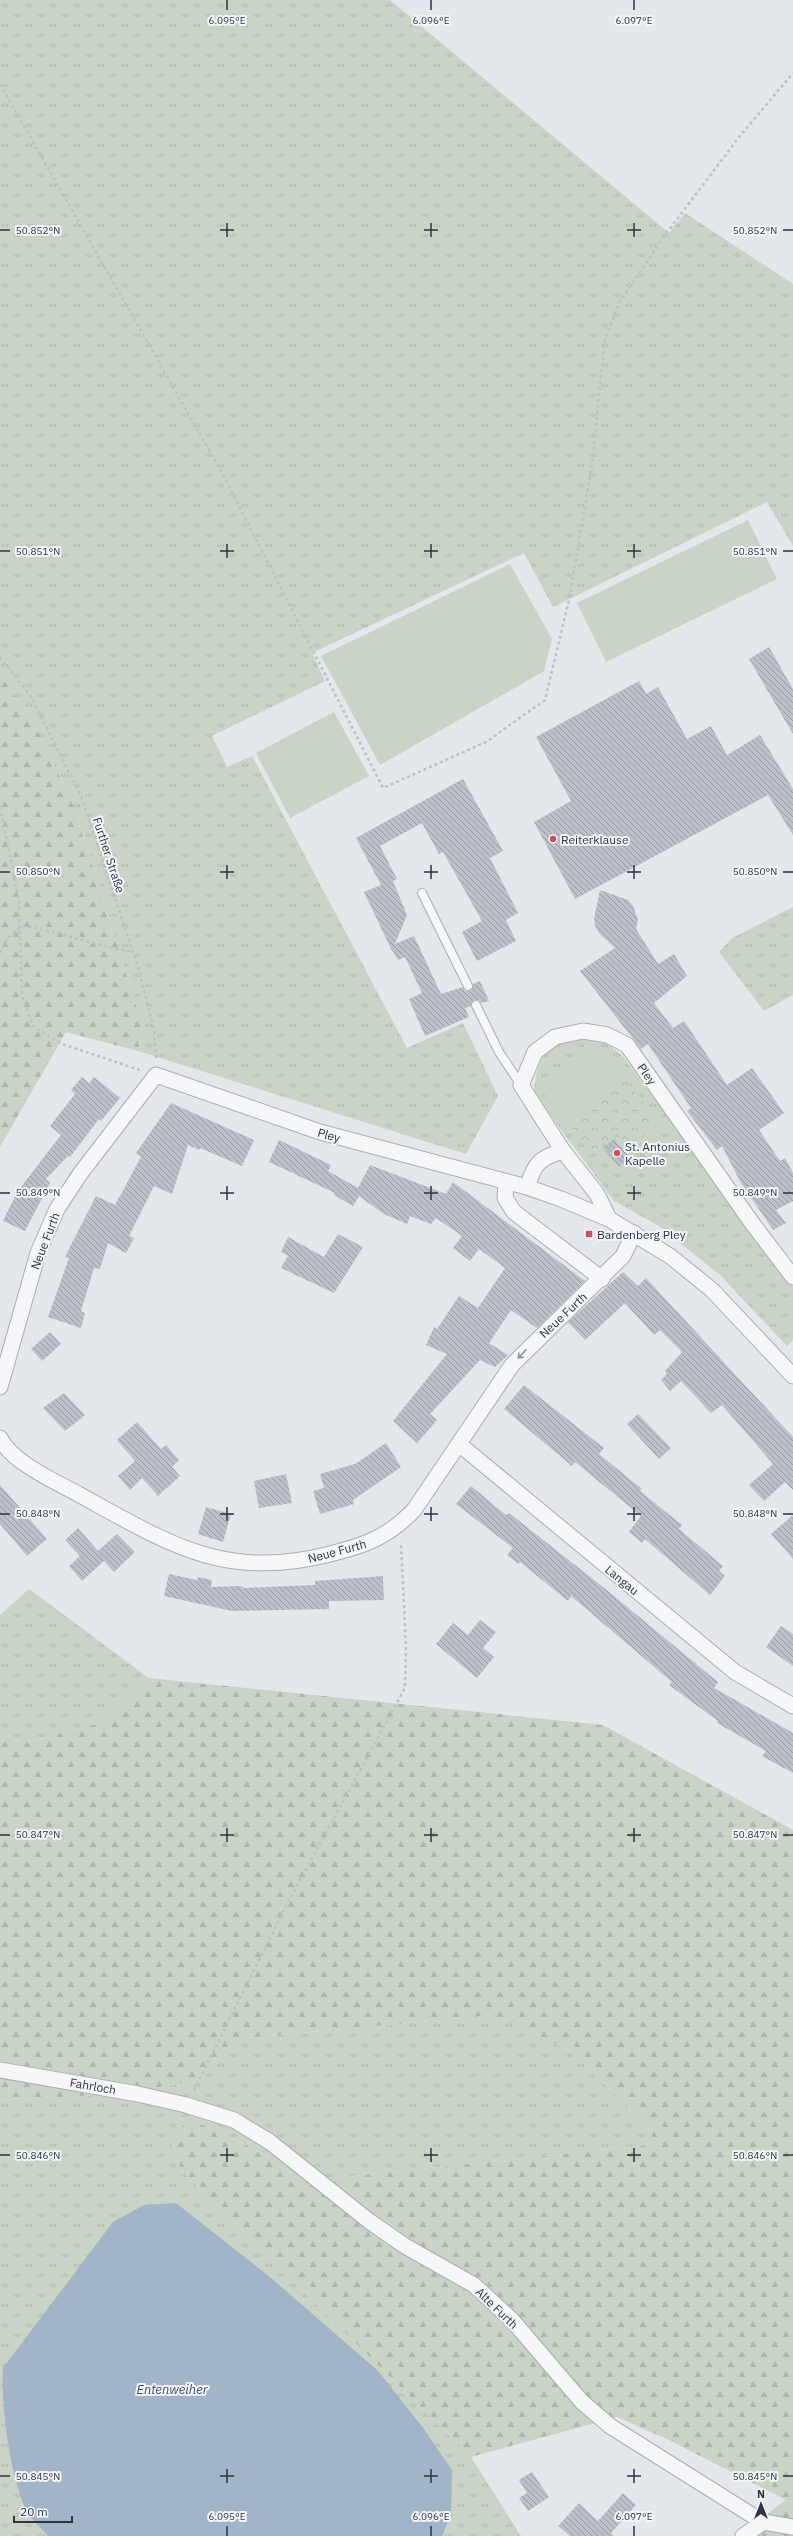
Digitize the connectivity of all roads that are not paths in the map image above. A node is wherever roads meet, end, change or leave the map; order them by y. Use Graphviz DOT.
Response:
graph roads {
  1 [pos="422,893"];
  2 [pos="468,986"];
  3 [pos="476,1005"];
  4 [pos="156,1075"];
  5 [pos="520,1085"];
  6 [pos="563,1151"];
  7 [pos="506,1182"];
  8 [pos="527,1187"];
  9 [pos="610,1219"];
  10 [pos="634,1233"];
  11 [pos="793,1277"];
  12 [pos="602,1279"];
  13 [pos="793,1375"];
  14 [pos="0,1387"];
  15 [pos="0,1438"];
  16 [pos="458,1444"];
  17 [pos="793,1706"];
  18 [pos="0,2070"];
  19 [pos="186,2105"];
  20 [pos="764,2522"];
  21 [pos="793,2527"];
  22 [pos="743,2536"];
  1 -- 2 [label="lane"];
  3 -- 5 [label="lane"];
  4 -- 7 [label="street, Pley"];
  4 -- 14 [label="street, Neue Furth"];
  5 -- 6 [label="street"];
  5 -- 11 [label="street, Pley"];
  6 -- 8 [label="street"];
  6 -- 9 [label="street"];
  7 -- 8 [label="street, Pley"];
  7 -- 12 [label="street"];
  8 -- 9 [label="street, Pley"];
  9 -- 10 [label="street, Pley"];
  10 -- 12 [label="street, Neue Furth"];
  10 -- 13 [label="street, Pley"];
  12 -- 16 [label="street, Neue Furth, one-way"];
  15 -- 16 [label="street, Neue Furth"];
  16 -- 17 [label="street, Langau"];
  18 -- 19 [label="street, Fahrloch"];
  19 -- 20 [label="street, Alte Furth"];
  20 -- 21 [label="street, Alte Furth"];
  20 -- 22 [label="street"];
}
